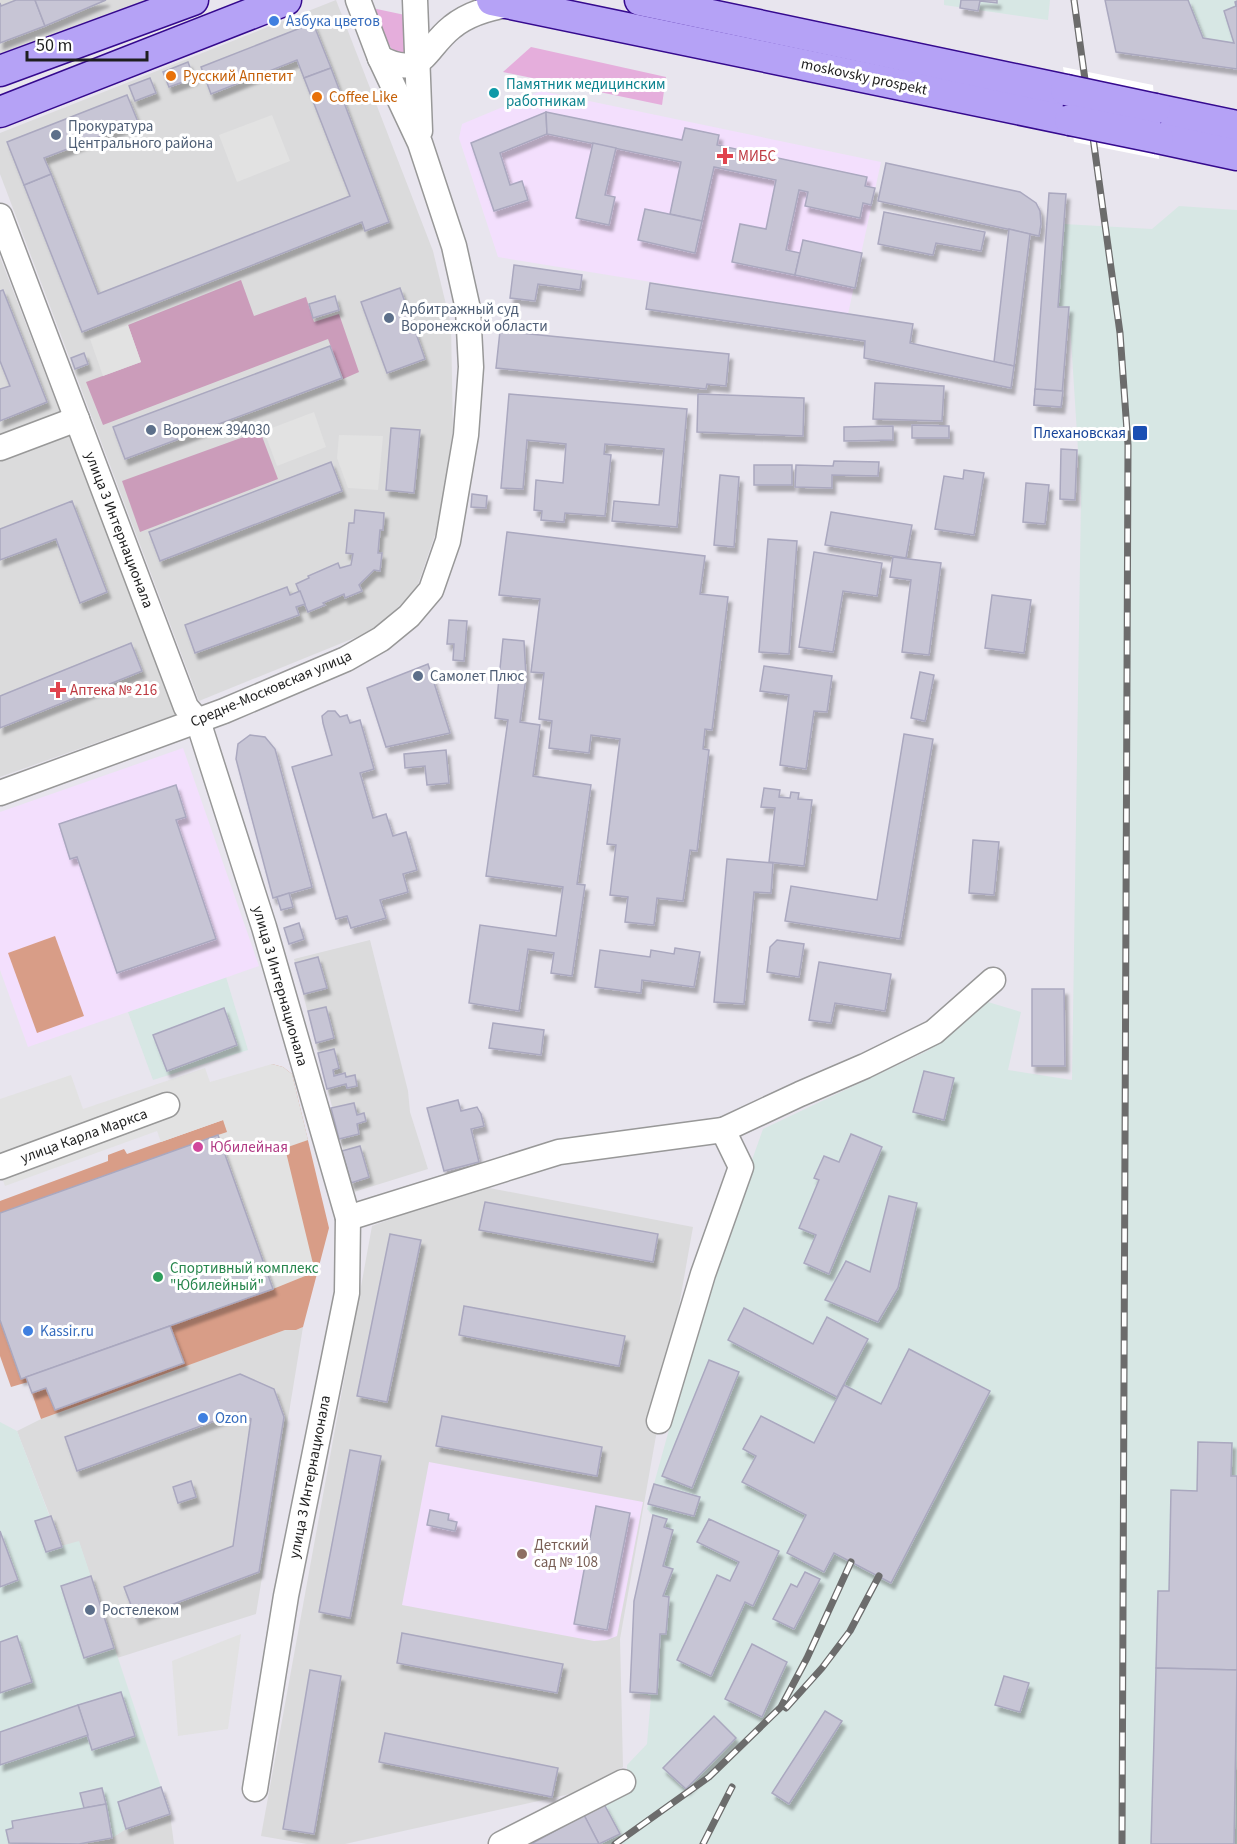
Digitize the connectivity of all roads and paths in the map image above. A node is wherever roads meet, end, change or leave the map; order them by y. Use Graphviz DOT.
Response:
graph roads {
  1 [pos="193,0"];
  2 [pos="286,0"];
  3 [pos="358,0"];
  4 [pos="415,0"];
  5 [pos="640,0"];
  6 [pos="503,2"];
  7 [pos="380,58"];
  8 [pos="417,64"];
  9 [pos="0,71"];
  10 [pos="0,112"];
  11 [pos="1237,126"];
  12 [pos="420,143"];
  13 [pos="1237,155"];
  14 [pos="0,216"];
  15 [pos="77,419"];
  16 [pos="0,448"];
  17 [pos="198,721"];
  18 [pos="0,793"];
  19 [pos="993,980"];
  20 [pos="167,1104"];
  21 [pos="723,1130"];
  22 [pos="0,1167"];
  23 [pos="348,1218"];
  24 [pos="659,1421"];
  25 [pos="623,1782"];
  26 [pos="255,1790"];
  27 [pos="501,1844"];
  1 -- 9 [label="main road"];
  2 -- 10 [label="main road"];
  3 -- 7 [label="street, Средне-Московская улица"];
  4 -- 8 [label="street, Средне-Московская улица"];
  5 -- 11 [label="main road, moskovsky prospekt, bridge"];
  6 -- 8 [label="street"];
  6 -- 13 [label="main road, moskovsky prospekt, bridge"];
  7 -- 8 [label="street"];
  7 -- 12 [label="street, Средне-Московская улица"];
  8 -- 12 [label="street, Средне-Московская улица"];
  12 -- 17 [label="street, Средне-Московская улица"];
  14 -- 15 [label="street, улица 3 Интернационала"];
  15 -- 16 [label="street"];
  15 -- 17 [label="street, улица 3 Интернационала"];
  17 -- 18 [label="street, Средне-Московская улица"];
  17 -- 23 [label="street, улица 3 Интернационала"];
  19 -- 21 [label="street"];
  20 -- 22 [label="street, улица Карла Маркса"];
  21 -- 23 [label="street"];
  21 -- 24 [label="street"];
  23 -- 26 [label="street, улица 3 Интернационала"];
  25 -- 27 [label="street"];
}
